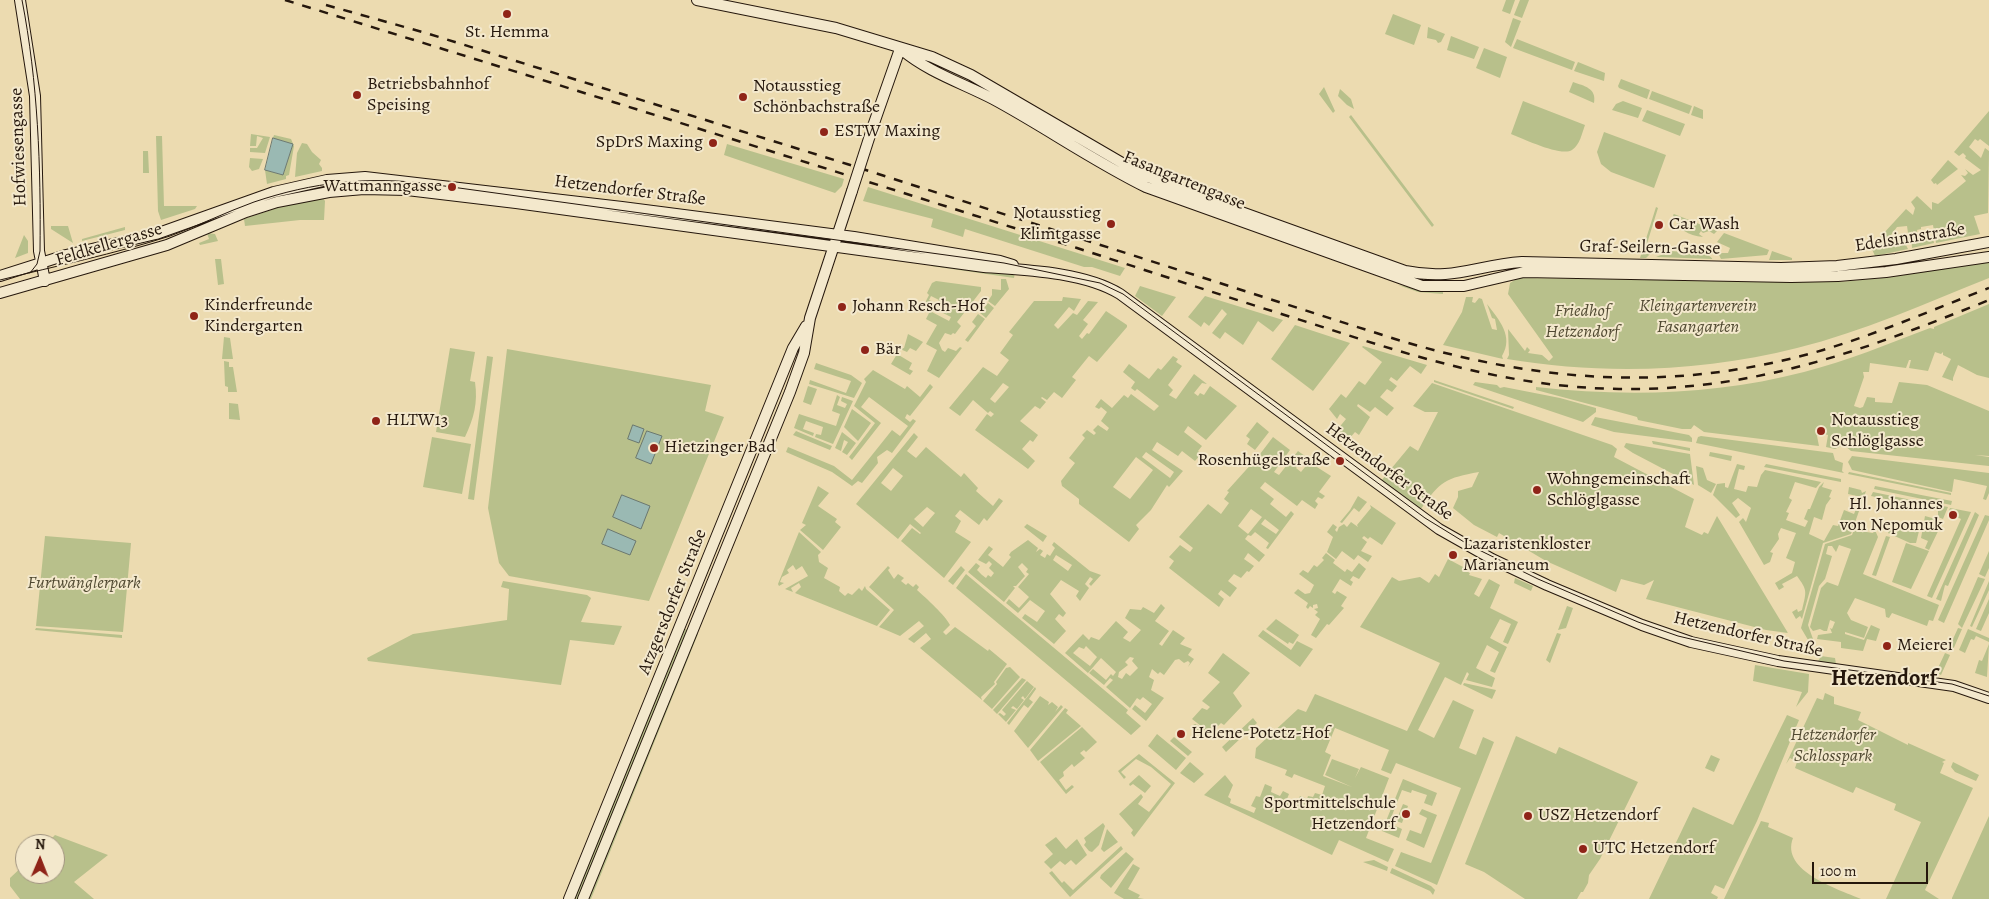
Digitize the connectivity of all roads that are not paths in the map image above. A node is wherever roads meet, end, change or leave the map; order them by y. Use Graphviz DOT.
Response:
graph roads {
  1 [pos="20,0"];
  2 [pos="698,0"];
  3 [pos="900,49"];
  4 [pos="225,208"];
  5 [pos="226,221"];
  6 [pos="836,240"];
  7 [pos="1989,242"];
  8 [pos="1989,257"];
  9 [pos="41,264"];
  10 [pos="1837,270"];
  11 [pos="1464,273"];
  12 [pos="0,276"];
  13 [pos="45,281"];
  14 [pos="1476,284"];
  15 [pos="0,293"];
  16 [pos="810,318"];
  17 [pos="1989,698"];
  18 [pos="569,899"];
  19 [pos="583,899"];
  1 -- 9 [label="main road, Hofwiesengasse"];
  2 -- 3 [label="main road, Fasangartengasse"];
  3 -- 6 [label="main road, Atzgersdorfer Straße, bridge"];
  3 -- 11 [label="main road, Fasangartengasse"];
  3 -- 14 [label="main road, Fasangartengasse"];
  4 -- 6 [label="main road, Hetzendorfer Straße"];
  4 -- 9 [label="main road, Feldkellergasse"];
  5 -- 6 [label="main road, Hetzendorfer Straße"];
  5 -- 13 [label="main road, Feldkellergasse"];
  6 -- 16 [label="main road, Atzgersdorfer Straße"];
  6 -- 17 [label="main road, Hetzendorfer Straße"];
  7 -- 10 [label="main road, Edelsinnstraße"];
  8 -- 10 [label="main road, Edelsinnstraße"];
  9 -- 12 [label="main road, Feldkellergasse"];
  9 -- 13 [label="main road, Hofwiesengasse"];
  10 -- 11 [label="main road, Graf-Seilern-Gasse"];
  10 -- 14 [label="main road, Graf-Seilern-Gasse"];
  11 -- 14 [label="main road"];
  13 -- 15 [label="main road, Feldkellergasse"];
  16 -- 18 [label="main road, Atzgersdorfer Straße"];
  16 -- 19 [label="main road, Atzgersdorfer Straße"];
}
